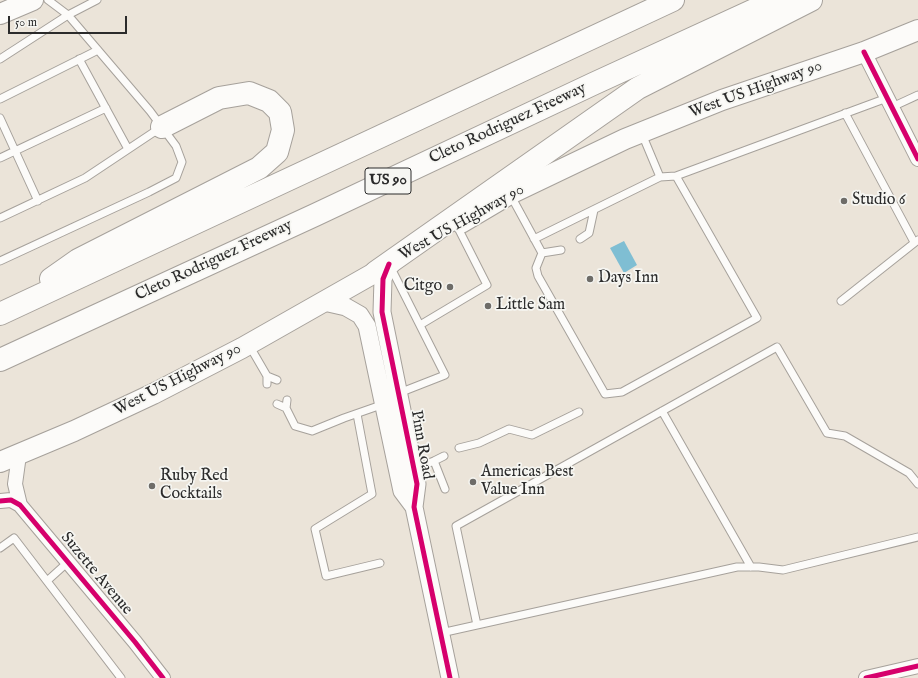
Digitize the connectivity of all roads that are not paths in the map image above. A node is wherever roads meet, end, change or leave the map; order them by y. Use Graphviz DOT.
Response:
graph roads {
  1 [pos="33,0"];
  2 [pos="48,0"];
  3 [pos="97,0"];
  4 [pos="673,0"];
  5 [pos="776,0"];
  6 [pos="811,0"];
  7 [pos="0,14"];
  8 [pos="68,15"];
  9 [pos="918,30"];
  10 [pos="98,50"];
  11 [pos="864,52"];
  12 [pos="0,59"];
  13 [pos="79,59"];
  14 [pos="918,95"];
  15 [pos="0,99"];
  16 [pos="890,102"];
  17 [pos="106,108"];
  18 [pos="845,113"];
  19 [pos="0,118"];
  20 [pos="162,127"];
  21 [pos="641,132"];
  22 [pos="128,149"];
  23 [pos="15,151"];
  24 [pos="0,158"];
  25 [pos="918,159"];
  26 [pos="676,176"];
  27 [pos="660,177"];
  28 [pos="510,194"];
  29 [pos="38,201"];
  30 [pos="594,210"];
  31 [pos="0,218"];
  32 [pos="454,222"];
  33 [pos="534,239"];
  34 [pos="580,239"];
  35 [pos="916,241"];
  36 [pos="561,250"];
  37 [pos="542,253"];
  38 [pos="0,261"];
  39 [pos="383,268"];
  40 [pos="841,301"];
  41 [pos="324,302"];
  42 [pos="4,312"];
  43 [pos="420,325"];
  44 [pos="249,345"];
  45 [pos="0,360"];
  46 [pos="267,376"];
  47 [pos="277,380"];
  48 [pos="267,384"];
  49 [pos="391,399"];
  50 [pos="287,400"];
  51 [pos="277,404"];
  52 [pos="286,408"];
  53 [pos="662,411"];
  54 [pos="579,412"];
  55 [pos="357,414"];
  56 [pos="459,448"];
  57 [pos="19,455"];
  58 [pos="444,456"];
  59 [pos="434,461"];
  60 [pos="0,462"];
  61 [pos="406,470"];
  62 [pos="918,484"];
  63 [pos="446,489"];
  64 [pos="0,501"];
  65 [pos="20,505"];
  66 [pos="918,537"];
  67 [pos="0,548"];
  68 [pos="68,562"];
  69 [pos="380,563"];
  70 [pos="751,567"];
  71 [pos="47,581"];
  72 [pos="477,625"];
  73 [pos="441,633"];
  74 [pos="918,666"];
  75 [pos="121,678"];
  76 [pos="163,678"];
  77 [pos="450,678"];
  78 [pos="866,678"];
  1 -- 7 [label="main road"];
  2 -- 8 [label="lane"];
  3 -- 8 [label="lane"];
  4 -- 42 [label="highway, US 90"];
  5 -- 45 [label="highway, Cleto Rodriguez Freeway / US 90"];
  6 -- 32 [label="highway"];
  8 -- 10 [label="lane"];
  8 -- 12 [label="lane"];
  9 -- 11 [label="main road, West US Highway 90"];
  10 -- 13 [label="lane"];
  10 -- 20 [label="lane"];
  11 -- 16 [label="street"];
  11 -- 21 [label="main road, West US Highway 90"];
  13 -- 15 [label="lane"];
  13 -- 17 [label="lane"];
  14 -- 16 [label="lane"];
  16 -- 18 [label="lane"];
  16 -- 25 [label="street"];
  17 -- 22 [label="lane"];
  17 -- 23 [label="lane"];
  18 -- 26 [label="lane"];
  18 -- 35 [label="lane"];
  19 -- 23 [label="lane"];
  20 -- 22 [label="lane"];
  20 -- 38 [label="lane"];
  20 -- 42 [label="highway"];
  21 -- 27 [label="lane"];
  21 -- 28 [label="main road, West US Highway 90"];
  22 -- 29 [label="lane"];
  23 -- 24 [label="lane"];
  23 -- 29 [label="lane"];
  26 -- 27 [label="lane"];
  26 -- 37 [label="lane"];
  27 -- 30 [label="lane"];
  28 -- 32 [label="main road, West US Highway 90"];
  28 -- 33 [label="lane"];
  29 -- 31 [label="lane"];
  30 -- 33 [label="lane"];
  30 -- 34 [label="lane"];
  32 -- 39 [label="highway"];
  32 -- 43 [label="lane"];
  33 -- 37 [label="lane"];
  35 -- 40 [label="lane"];
  36 -- 37 [label="lane"];
  39 -- 41 [label="main road, West US Highway 90"];
  39 -- 43 [label="lane"];
  39 -- 49 [label="street, Pinn Road"];
  41 -- 44 [label="main road, West US Highway 90"];
  41 -- 49 [label="street, Pinn Road"];
  43 -- 49 [label="lane"];
  44 -- 46 [label="lane"];
  44 -- 57 [label="main road, West US Highway 90"];
  46 -- 47 [label="lane"];
  46 -- 48 [label="lane"];
  49 -- 55 [label="lane"];
  49 -- 61 [label="street, Pinn Road"];
  50 -- 52 [label="lane"];
  51 -- 52 [label="lane"];
  52 -- 55 [label="lane"];
  53 -- 62 [label="lane"];
  53 -- 70 [label="lane"];
  53 -- 72 [label="lane"];
  54 -- 56 [label="lane"];
  55 -- 69 [label="lane"];
  57 -- 60 [label="main road, West US Highway 90"];
  57 -- 65 [label="street, Suzette Avenue"];
  58 -- 59 [label="lane"];
  59 -- 61 [label="lane"];
  59 -- 63 [label="lane"];
  61 -- 73 [label="street, Pinn Road"];
  64 -- 65 [label="street"];
  65 -- 68 [label="street, Suzette Avenue"];
  66 -- 70 [label="lane"];
  67 -- 71 [label="lane"];
  68 -- 71 [label="lane"];
  68 -- 76 [label="street, Suzette Avenue"];
  70 -- 72 [label="lane"];
  71 -- 75 [label="lane"];
  72 -- 73 [label="lane"];
  73 -- 77 [label="street, Pinn Road"];
  74 -- 78 [label="street"];
}
